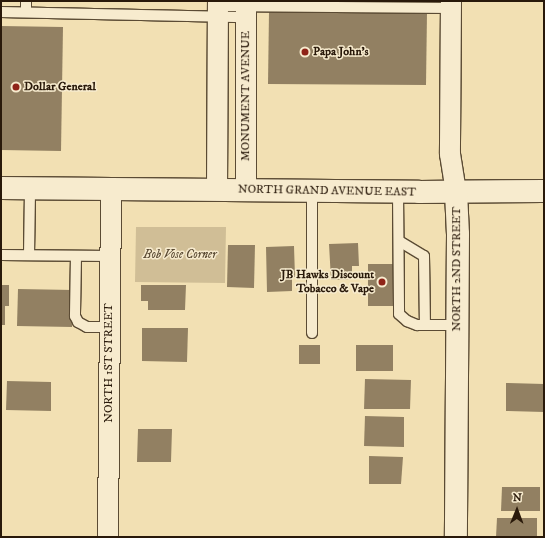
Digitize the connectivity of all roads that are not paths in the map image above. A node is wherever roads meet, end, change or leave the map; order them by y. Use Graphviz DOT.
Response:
graph roads {
  1 [pos="26,1"];
  2 [pos="451,5"];
  3 [pos="218,8"];
  4 [pos="246,8"];
  5 [pos="1,12"];
  6 [pos="26,12"];
  7 [pos="1,188"];
  8 [pos="30,188"];
  9 [pos="111,189"];
  10 [pos="217,190"];
  11 [pos="246,190"];
  12 [pos="312,191"];
  13 [pos="398,192"];
  14 [pos="456,192"];
  15 [pos="544,192"];
  16 [pos="399,241"];
  17 [pos="1,255"];
  18 [pos="29,255"];
  19 [pos="76,256"];
  20 [pos="110,256"];
  21 [pos="425,325"];
  22 [pos="457,326"];
  23 [pos="110,327"];
  24 [pos="312,333"];
  25 [pos="108,537"];
  26 [pos="456,537"];
  1 -- 6 [label="lane"];
  2 -- 4 [label="lane"];
  2 -- 14 [label="street, NORTH 2ND STREET"];
  3 -- 4 [label="lane"];
  3 -- 6 [label="lane"];
  3 -- 10 [label="street"];
  4 -- 11 [label="street, MONUMENT AVENUE"];
  5 -- 6 [label="lane"];
  7 -- 8 [label="main road, NORTH GRAND AVENUE EAST"];
  8 -- 9 [label="main road, NORTH GRAND AVENUE EAST"];
  8 -- 18 [label="lane"];
  9 -- 10 [label="main road, NORTH GRAND AVENUE EAST"];
  9 -- 20 [label="street, NORTH 1ST STREET"];
  10 -- 11 [label="main road, NORTH GRAND AVENUE EAST"];
  11 -- 12 [label="main road, NORTH GRAND AVENUE EAST"];
  12 -- 13 [label="main road, NORTH GRAND AVENUE EAST"];
  12 -- 24 [label="lane"];
  13 -- 14 [label="main road, NORTH GRAND AVENUE EAST"];
  13 -- 16 [label="lane"];
  14 -- 15 [label="main road, NORTH GRAND AVENUE EAST"];
  14 -- 22 [label="main road, NORTH 2ND STREET"];
  16 -- 21 [label="lane"];
  16 -- 21 [label="lane"];
  17 -- 18 [label="lane"];
  18 -- 19 [label="lane"];
  19 -- 20 [label="lane"];
  19 -- 23 [label="lane"];
  20 -- 23 [label="street, NORTH 1ST STREET"];
  21 -- 22 [label="lane"];
  22 -- 26 [label="main road, NORTH 2ND STREET"];
  23 -- 25 [label="street, NORTH 1ST STREET"];
}
